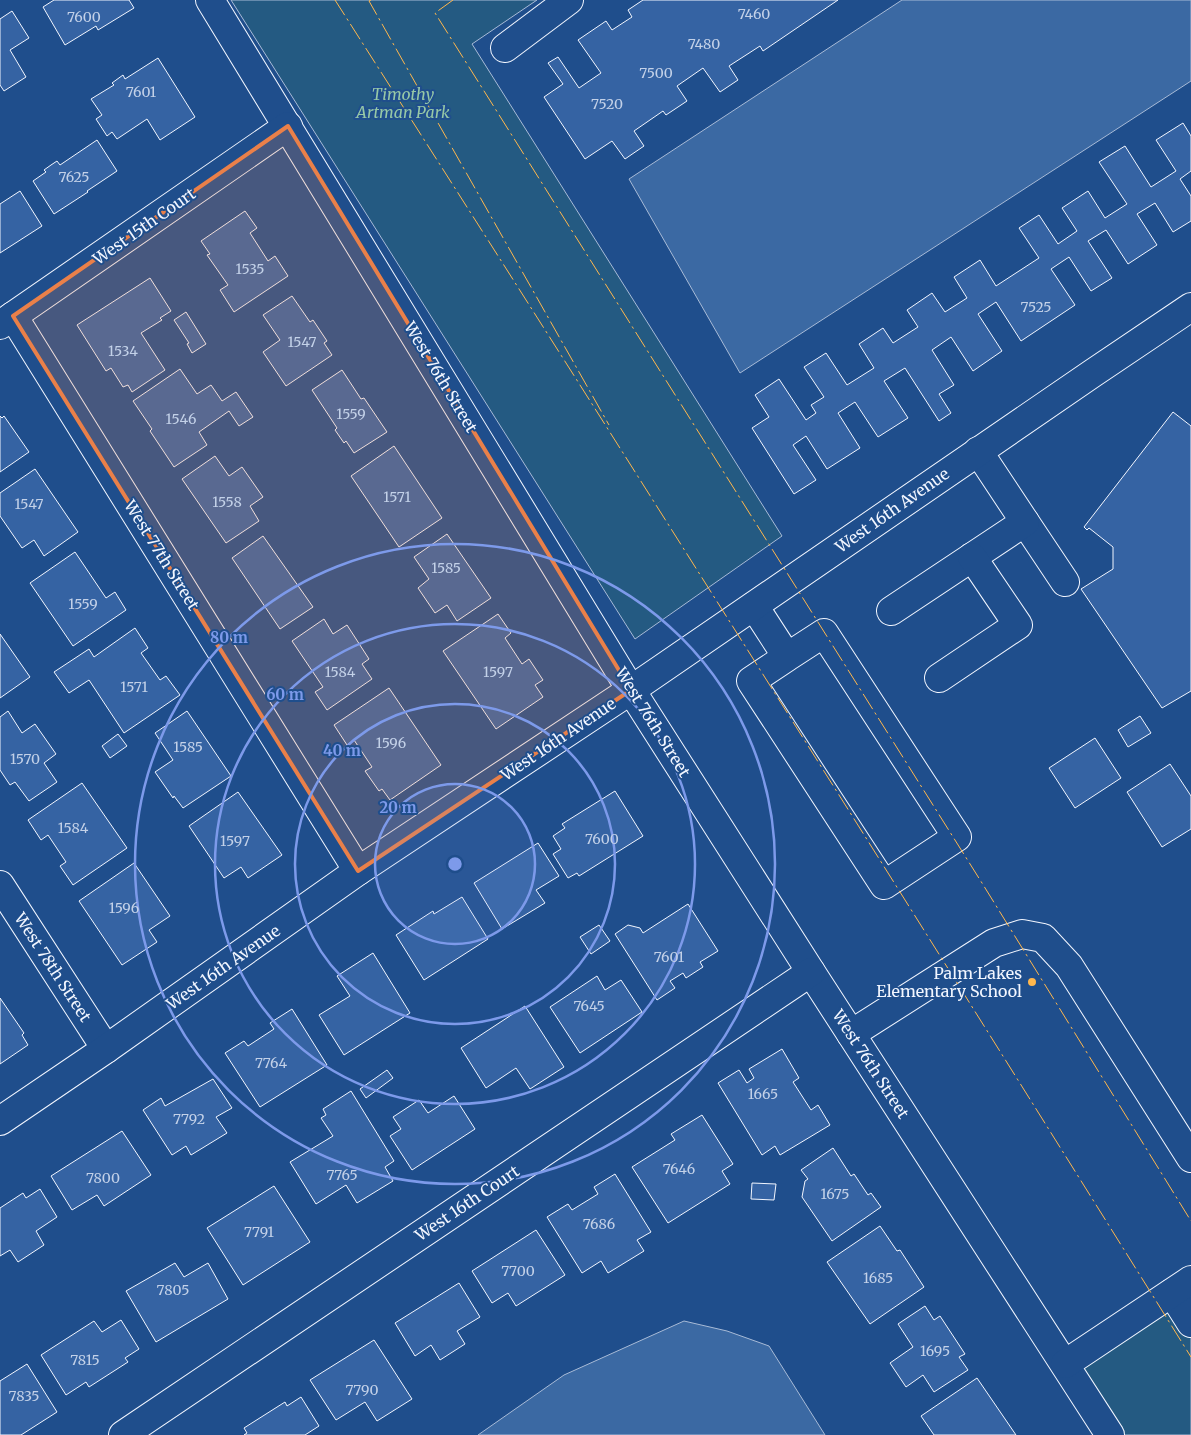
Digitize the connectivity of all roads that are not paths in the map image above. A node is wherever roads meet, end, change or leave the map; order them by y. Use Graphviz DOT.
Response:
graph roads {
  1 [pos="210,0"];
  2 [pos="569,0"];
  3 [pos="505,48"];
  4 [pos="288,126"];
  5 [pos="1191,307"];
  6 [pos="7,320"];
  7 [pos="978,452"];
  8 [pos="1025,522"];
  9 [pos="972,557"];
  10 [pos="1065,582"];
  11 [pos="754,606"];
  12 [pos="890,612"];
  13 [pos="787,657"];
  14 [pos="938,678"];
  15 [pos="632,690"];
  16 [pos="358,871"];
  17 [pos="0,885"];
  18 [pos="811,972"];
  19 [pos="851,1034"];
  20 [pos="106,1049"];
  21 [pos="0,1122"];
  22 [pos="1191,1158"];
  23 [pos="1182,1287"];
  24 [pos="1191,1323"];
  25 [pos="1065,1364"];
  26 [pos="123,1435"];
  27 [pos="1110,1435"];
  1 -- 4 [label="street, West 76th Street"];
  2 -- 3 [label="street"];
  4 -- 6 [label="street, West 15th Court"];
  4 -- 15 [label="street, West 76th Street"];
  5 -- 7 [label="street, West 16th Avenue"];
  6 -- 16 [label="street, West 77th Street"];
  7 -- 8 [label="street"];
  7 -- 11 [label="street, West 16th Avenue"];
  8 -- 9 [label="street"];
  8 -- 10 [label="street"];
  9 -- 12 [label="street"];
  9 -- 14 [label="street"];
  11 -- 13 [label="street"];
  11 -- 15 [label="street, West 16th Avenue"];
  13 -- 13 [label="street"];
  15 -- 16 [label="street, West 16th Avenue"];
  15 -- 18 [label="street, West 76th Street"];
  16 -- 20 [label="street, West 16th Avenue"];
  17 -- 20 [label="street, West 78th Street"];
  18 -- 19 [label="street, West 76th Street"];
  18 -- 26 [label="street, West 16th Court"];
  19 -- 22 [label="street"];
  19 -- 25 [label="street, West 76th Street"];
  20 -- 21 [label="street, West 16th Avenue"];
  23 -- 24 [label="street"];
  23 -- 25 [label="street"];
  25 -- 27 [label="street, West 76th Street"];
}
